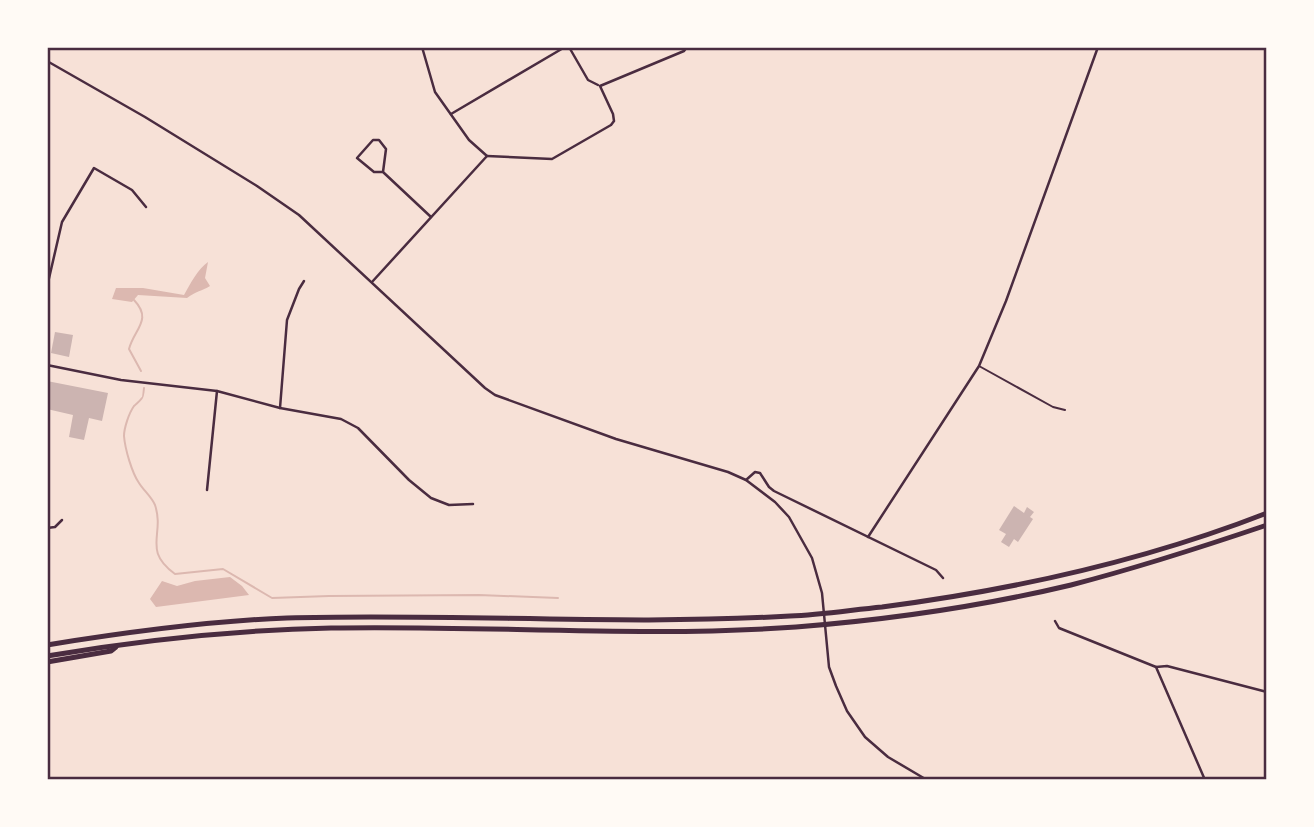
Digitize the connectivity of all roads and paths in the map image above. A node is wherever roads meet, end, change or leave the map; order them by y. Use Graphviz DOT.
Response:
graph roads {
  1 [pos="422,47"];
  2 [pos="567,47"];
  3 [pos="687,47"];
  4 [pos="1098,47"];
  5 [pos="47,61"];
  6 [pos="600,86"];
  7 [pos="451,114"];
  8 [pos="486,156"];
  9 [pos="383,172"];
  10 [pos="146,207"];
  11 [pos="431,217"];
  12 [pos="304,281"];
  13 [pos="372,282"];
  14 [pos="47,287"];
  15 [pos="47,365"];
  16 [pos="979,366"];
  17 [pos="217,391"];
  18 [pos="280,408"];
  19 [pos="1065,410"];
  20 [pos="746,480"];
  21 [pos="207,490"];
  22 [pos="473,504"];
  23 [pos="1267,513"];
  24 [pos="62,520"];
  25 [pos="1267,525"];
  26 [pos="47,528"];
  27 [pos="868,537"];
  28 [pos="943,578"];
  29 [pos="1055,621"];
  30 [pos="47,645"];
  31 [pos="119,645"];
  32 [pos="47,656"];
  33 [pos="47,662"];
  34 [pos="1156,667"];
  35 [pos="1267,692"];
  36 [pos="927,780"];
  37 [pos="1205,780"];
  1 -- 7 [label="street"];
  2 -- 6 [label="street"];
  2 -- 7 [label="street"];
  3 -- 6 [label="street"];
  4 -- 16 [label="street"];
  5 -- 13 [label="street"];
  6 -- 8 [label="street"];
  7 -- 8 [label="street"];
  8 -- 11 [label="street"];
  9 -- 9 [label="street"];
  9 -- 11 [label="street"];
  10 -- 14 [label="street"];
  11 -- 13 [label="street"];
  12 -- 18 [label="street"];
  13 -- 20 [label="street"];
  15 -- 17 [label="street"];
  16 -- 19 [label="lane"];
  16 -- 27 [label="street"];
  17 -- 18 [label="street"];
  17 -- 21 [label="street"];
  18 -- 22 [label="street"];
  20 -- 27 [label="street"];
  20 -- 36 [label="street"];
  23 -- 30 [label="highway"];
  24 -- 26 [label="street"];
  25 -- 31 [label="highway"];
  27 -- 28 [label="street"];
  29 -- 34 [label="street"];
  31 -- 32 [label="highway"];
  31 -- 33 [label="highway"];
  34 -- 35 [label="street"];
  34 -- 37 [label="street"];
}
